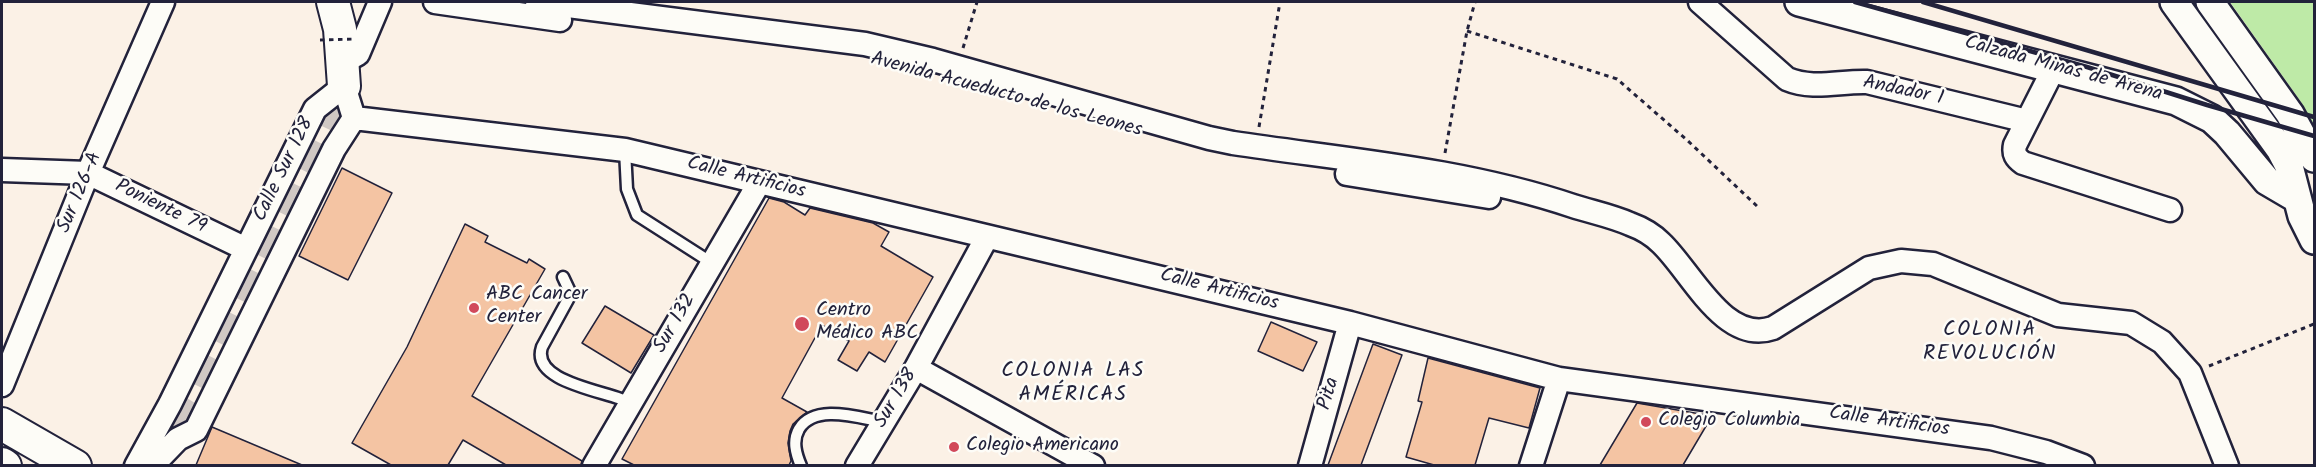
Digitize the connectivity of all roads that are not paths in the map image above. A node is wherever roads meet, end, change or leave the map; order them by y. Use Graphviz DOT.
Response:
graph roads {
  1 [pos="163,2"];
  2 [pos="333,2"];
  3 [pos="380,2"];
  4 [pos="435,2"];
  5 [pos="537,2"];
  6 [pos="1700,2"];
  7 [pos="1799,2"];
  8 [pos="2174,2"];
  9 [pos="2210,2"];
  10 [pos="347,62"];
  11 [pos="2054,68"];
  12 [pos="354,118"];
  13 [pos="2027,121"];
  14 [pos="625,150"];
  15 [pos="2314,158"];
  16 [pos="2,170"];
  17 [pos="88,173"];
  18 [pos="759,183"];
  19 [pos="2307,202"];
  20 [pos="1574,206"];
  21 [pos="2170,210"];
  22 [pos="987,237"];
  23 [pos="2314,240"];
  24 [pos="246,249"];
  25 [pos="712,263"];
  26 [pos="563,277"];
  27 [pos="1350,323"];
  28 [pos="916,368"];
  29 [pos="1559,379"];
  30 [pos="2,385"];
  31 [pos="631,403"];
  32 [pos="170,404"];
  33 [pos="884,422"];
  34 [pos="2,424"];
  35 [pos="196,430"];
  36 [pos="74,465"];
  37 [pos="136,465"];
  38 [pos="152,465"];
  39 [pos="594,465"];
  40 [pos="801,465"];
  41 [pos="857,465"];
  42 [pos="1093,465"];
  43 [pos="1310,465"];
  44 [pos="1531,465"];
  45 [pos="2083,465"];
  46 [pos="2227,465"];
  1 -- 17 [label="street, Sur 126-A"];
  2 -- 10 [label="main road"];
  3 -- 10 [label="street, Calle Sur 128"];
  4 -- 20 [label="street, Avenida Acueducto de los Leones"];
  5 -- 20 [label="street, Avenida Acueducto de los Leones"];
  6 -- 13 [label="street, Andador 1"];
  7 -- 11 [label="street, Calzada Minas de Arena"];
  8 -- 19 [label="street"];
  9 -- 15 [label="street"];
  10 -- 12 [label="street"];
  10 -- 24 [label="street, Calle Sur 128"];
  11 -- 13 [label="street"];
  11 -- 19 [label="street, Calzada Minas de Arena"];
  12 -- 14 [label="street, Calle Artificios"];
  12 -- 35 [label="street, Calle Sur 128"];
  13 -- 21 [label="street"];
  14 -- 18 [label="street, Calle Artificios"];
  14 -- 25 [label="lane"];
  16 -- 17 [label="street, Poniente 79"];
  17 -- 24 [label="street, Poniente 79"];
  17 -- 30 [label="street, Sur 126-A"];
  18 -- 22 [label="street, Calle Artificios"];
  18 -- 25 [label="street, Sur 132"];
  19 -- 23 [label="street"];
  20 -- 46 [label="street, Avenida Acueducto de los Leones"];
  22 -- 27 [label="street, Calle Artificios"];
  22 -- 28 [label="street, Sur 138"];
  24 -- 32 [label="street, Calle Sur 128"];
  25 -- 31 [label="street, Sur 132"];
  26 -- 31 [label="lane"];
  27 -- 29 [label="street, Calle Artificios"];
  27 -- 43 [label="street, Pita"];
  28 -- 33 [label="street, Sur 138"];
  28 -- 42 [label="street"];
  29 -- 44 [label="street"];
  29 -- 45 [label="street, Calle Artificios"];
  31 -- 39 [label="street, Sur 132"];
  32 -- 35 [label="street"];
  32 -- 37 [label="street, Calle Sur 128"];
  33 -- 40 [label="lane"];
  33 -- 41 [label="street, Sur 138"];
  34 -- 36 [label="main road"];
  35 -- 38 [label="street"];
}
